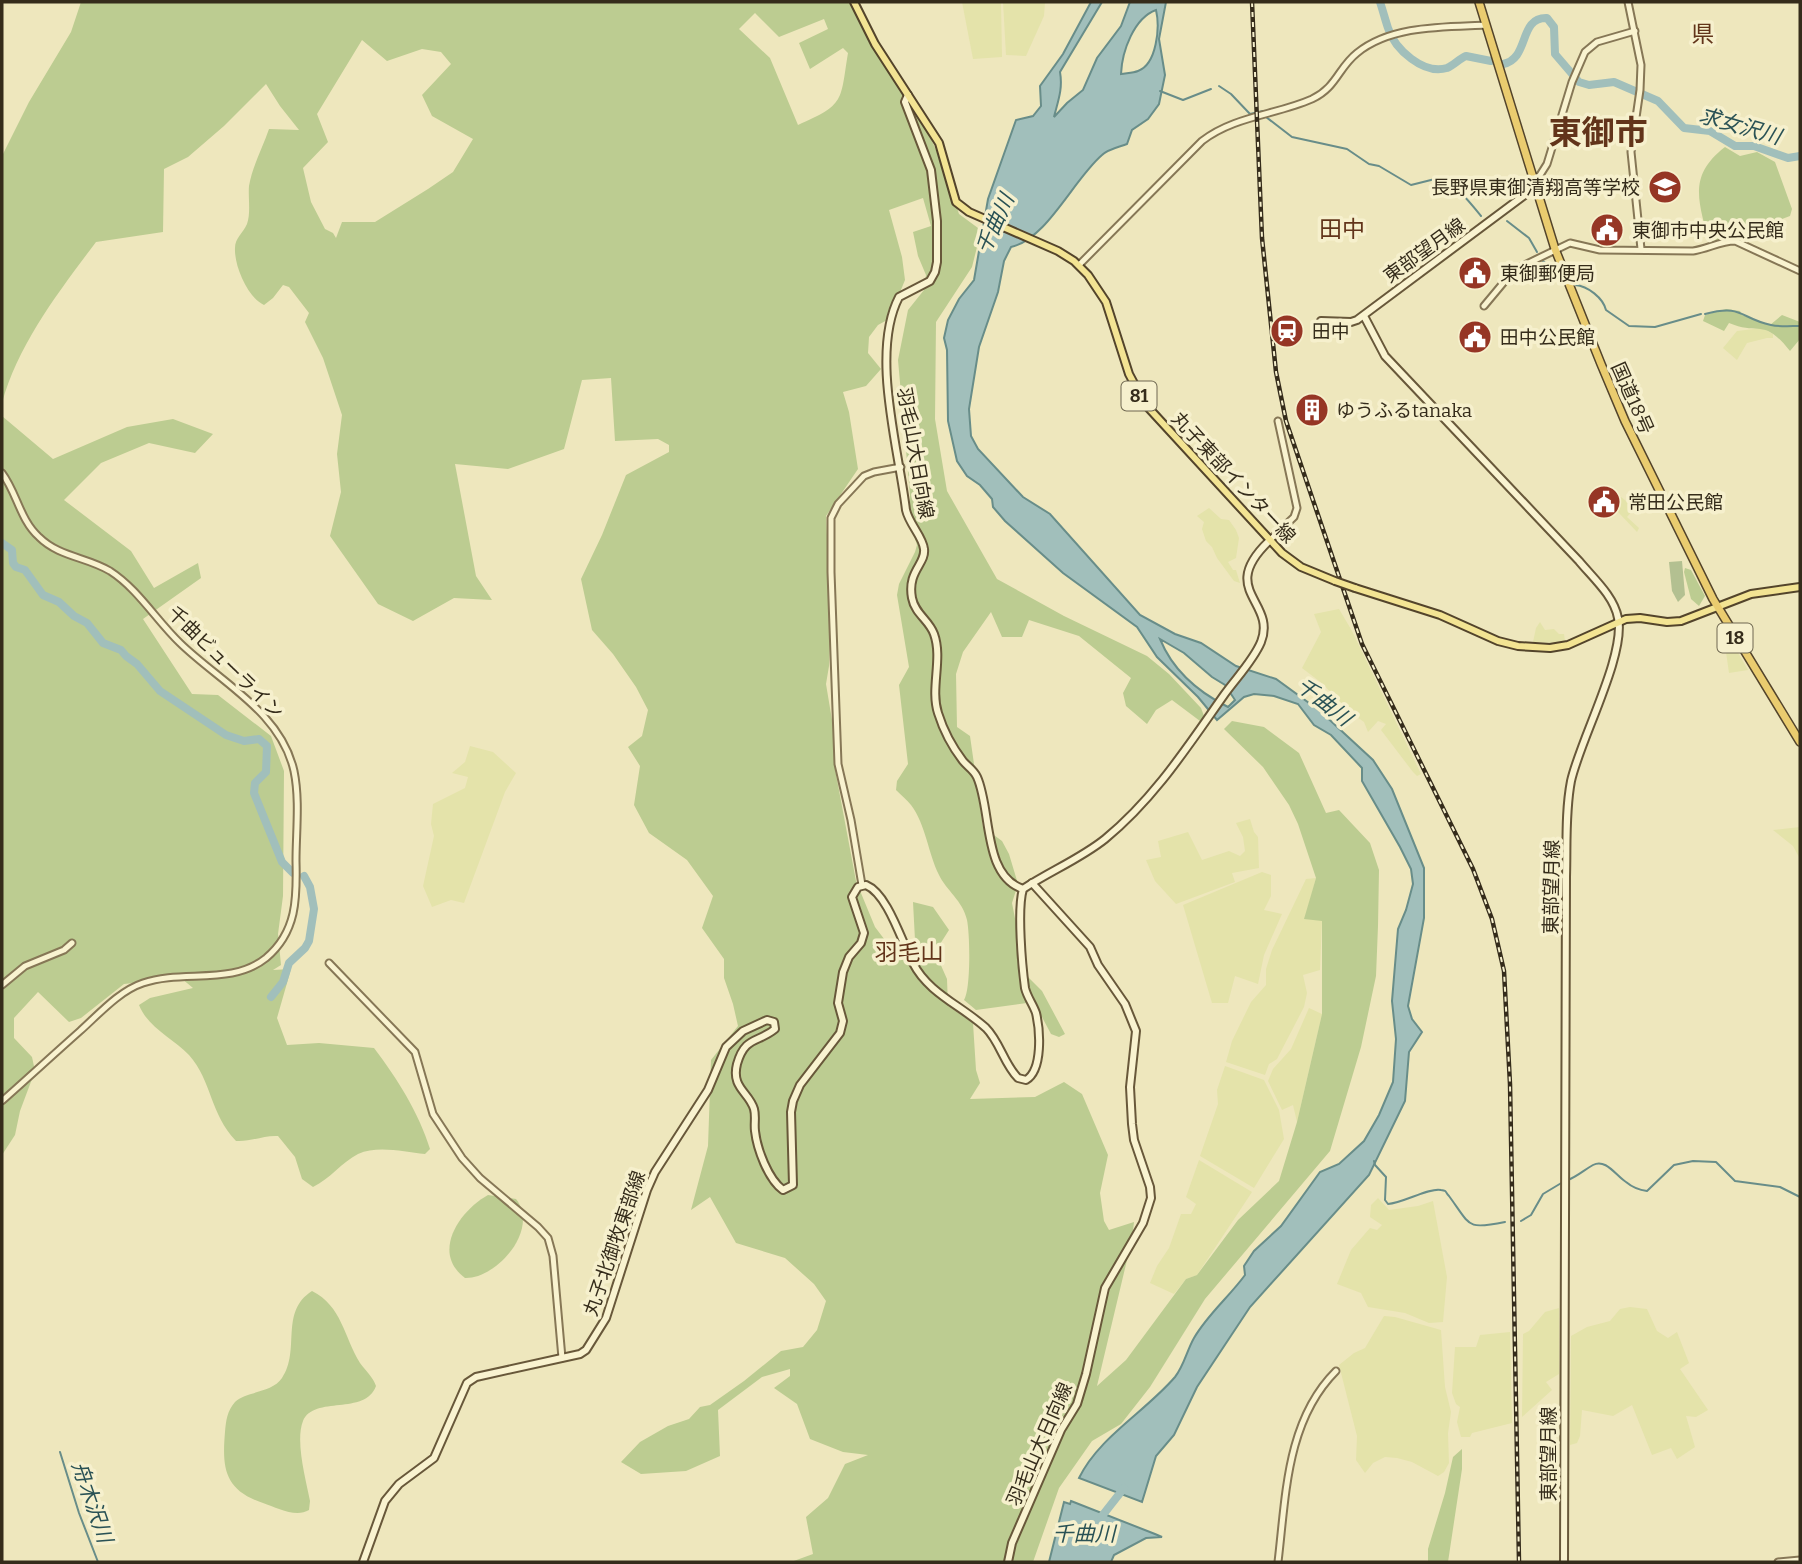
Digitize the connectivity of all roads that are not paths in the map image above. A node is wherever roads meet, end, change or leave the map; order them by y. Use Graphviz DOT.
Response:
graph roads {
  1 [pos="854,2"];
  2 [pos="1479,2"];
  3 [pos="1628,2"];
  4 [pos="1486,25"];
  5 [pos="1635,31"];
  6 [pos="908,94"];
  7 [pos="1534,184"];
  8 [pos="1555,249"];
  9 [pos="1641,249"];
  10 [pos="1079,265"];
  11 [pos="1800,271"];
  12 [pos="1484,306"];
  13 [pos="1364,316"];
  14 [pos="1321,321"];
  15 [pos="1278,421"];
  16 [pos="901,467"];
  17 [pos="2,474"];
  18 [pos="1269,541"];
  19 [pos="1800,587"];
  20 [pos="1717,606"];
  21 [pos="1619,621"];
  22 [pos="1800,742"];
  23 [pos="1032,883"];
  24 [pos="862,886"];
  25 [pos="1024,889"];
  26 [pos="72,943"];
  27 [pos="329,962"];
  28 [pos="2,985"];
  29 [pos="2,1101"];
  30 [pos="562,1358"];
  31 [pos="1336,1371"];
  32 [pos="1800,1560"];
  33 [pos="363,1562"];
  34 [pos="1008,1562"];
  35 [pos="1278,1562"];
  36 [pos="1564,1562"];
  37 [pos="1778,1562"];
  1 -- 6 [label="main road, 丸子東部インター線 / 81"];
  2 -- 4 [label="highway, 国道18号 / 18"];
  3 -- 5 [label="street"];
  4 -- 7 [label="highway, 国道18号 / 18"];
  4 -- 10 [label="street"];
  5 -- 7 [label="street"];
  5 -- 9 [label="street"];
  6 -- 10 [label="main road, 丸子東部インター線 / 81"];
  6 -- 16 [label="main road, 羽毛山大日向線"];
  7 -- 8 [label="highway, 国道18号 / 18"];
  7 -- 13 [label="main road, 東部望月線"];
  8 -- 9 [label="street"];
  8 -- 12 [label="street"];
  8 -- 20 [label="highway, 国道18号 / 18"];
  9 -- 11 [label="street"];
  10 -- 18 [label="main road, 丸子東部インター線 / 81"];
  13 -- 14 [label="main road, 東部望月線"];
  13 -- 21 [label="main road"];
  15 -- 18 [label="street"];
  16 -- 24 [label="street"];
  16 -- 25 [label="main road, 羽毛山大日向線"];
  17 -- 29 [label="street, 千曲ビューライン"];
  18 -- 21 [label="main road, 丸子東部インター線 / 81, bridge"];
  18 -- 23 [label="main road"];
  19 -- 20 [label="main road, 81"];
  20 -- 21 [label="main road, 丸子東部インター線 / 81"];
  20 -- 22 [label="highway, 国道18号 / 18"];
  21 -- 36 [label="main road, 東部望月線"];
  23 -- 25 [label="main road"];
  23 -- 34 [label="main road, 羽毛山大日向線"];
  24 -- 25 [label="main road"];
  24 -- 30 [label="main road, 丸子北御牧東部線"];
  26 -- 28 [label="street"];
  27 -- 30 [label="street"];
  30 -- 33 [label="main road, 丸子北御牧東部線"];
  31 -- 35 [label="street"];
  32 -- 37 [label="street"];
}
